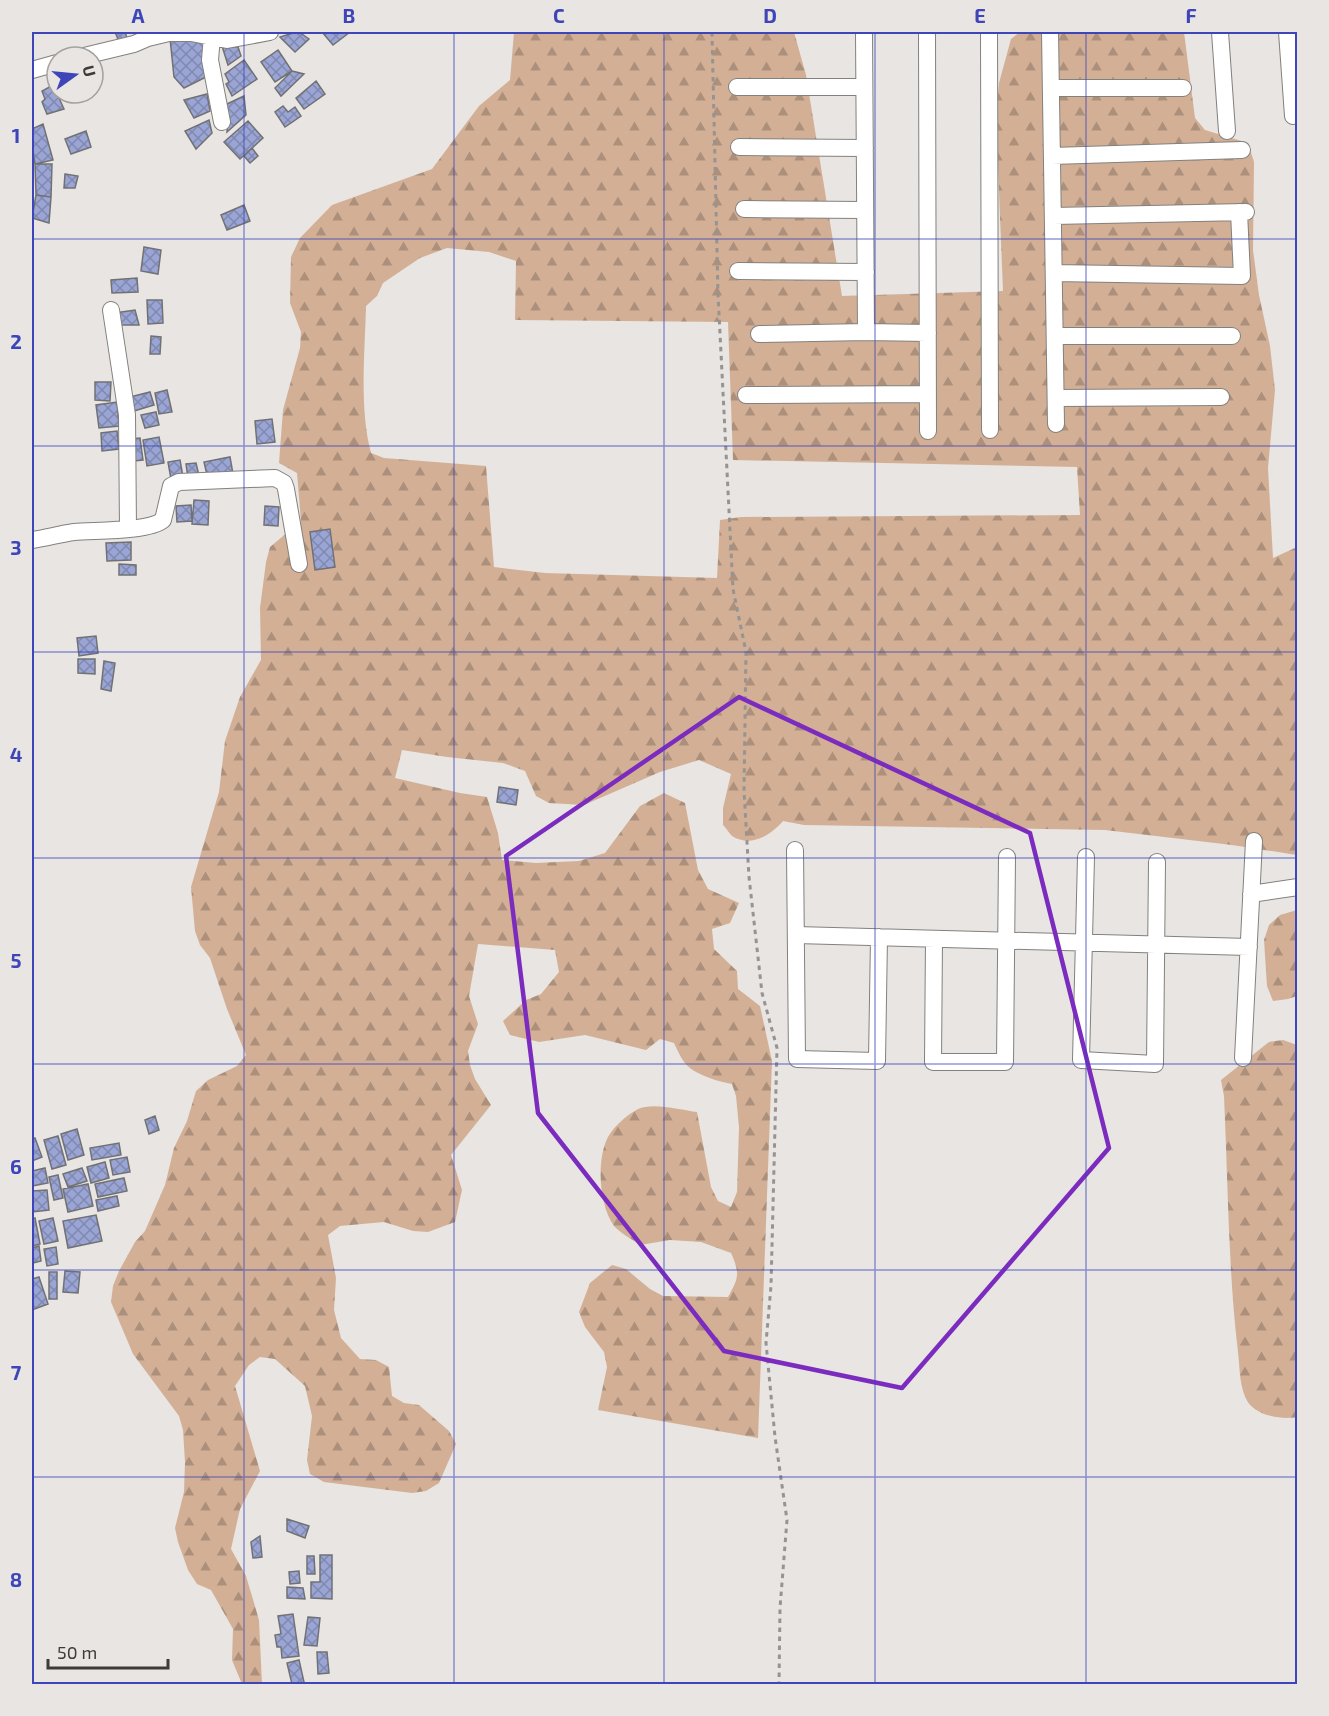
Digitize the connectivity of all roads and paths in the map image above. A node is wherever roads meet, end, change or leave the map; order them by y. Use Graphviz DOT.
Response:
graph roads {
  1 [pos="270,32"];
  2 [pos="712,32"];
  3 [pos="864,32"];
  4 [pos="927,32"];
  5 [pos="989,32"];
  6 [pos="1050,32"];
  7 [pos="1220,32"];
  8 [pos="1287,32"];
  9 [pos="212,36"];
  10 [pos="105,51"];
  11 [pos="737,87"];
  12 [pos="864,87"];
  13 [pos="1051,88"];
  14 [pos="1183,88"];
  15 [pos="1293,116"];
  16 [pos="222,122"];
  17 [pos="1227,131"];
  18 [pos="738,147"];
  19 [pos="865,148"];
  20 [pos="1242,150"];
  21 [pos="1052,156"];
  22 [pos="744,209"];
  23 [pos="865,210"];
  24 [pos="1053,216"];
  25 [pos="738,271"];
  26 [pos="866,272"];
  27 [pos="1054,273"];
  28 [pos="111,310"];
  29 [pos="866,332"];
  30 [pos="928,333"];
  31 [pos="759,334"];
  32 [pos="1055,336"];
  33 [pos="1232,336"];
  34 [pos="928,394"];
  35 [pos="746,395"];
  36 [pos="1221,397"];
  37 [pos="1056,398"];
  38 [pos="1056,424"];
  39 [pos="990,430"];
  40 [pos="928,431"];
  41 [pos="128,529"];
  42 [pos="32,540"];
  43 [pos="299,564"];
  44 [pos="1254,841"];
  45 [pos="795,850"];
  46 [pos="1007,857"];
  47 [pos="1086,857"];
  48 [pos="1157,862"];
  49 [pos="1298,887"];
  50 [pos="1251,894"];
  51 [pos="796,935"];
  52 [pos="879,937"];
  53 [pos="934,939"];
  54 [pos="1005,940"];
  55 [pos="1085,943"];
  56 [pos="1156,944"];
  57 [pos="1249,947"];
  58 [pos="1244,1059"];
  59 [pos="779,1684"];
  1 -- 9 [label="street"];
  2 -- 59 [label="path"];
  3 -- 12 [label="street"];
  4 -- 30 [label="street"];
  5 -- 39 [label="street"];
  6 -- 13 [label="street"];
  7 -- 17 [label="street"];
  8 -- 15 [label="street"];
  9 -- 10 [label="street"];
  9 -- 16 [label="street"];
  11 -- 12 [label="street"];
  12 -- 19 [label="street"];
  13 -- 14 [label="street"];
  13 -- 21 [label="street"];
  18 -- 19 [label="street"];
  19 -- 23 [label="street"];
  20 -- 21 [label="street"];
  21 -- 24 [label="street"];
  22 -- 23 [label="street"];
  23 -- 26 [label="street"];
  24 -- 27 [label="street"];
  24 -- 27 [label="street"];
  25 -- 26 [label="street"];
  26 -- 29 [label="street"];
  27 -- 32 [label="street"];
  28 -- 41 [label="street"];
  29 -- 30 [label="street"];
  29 -- 31 [label="street"];
  30 -- 34 [label="street"];
  32 -- 33 [label="street"];
  32 -- 37 [label="street"];
  34 -- 35 [label="street"];
  34 -- 40 [label="street"];
  36 -- 37 [label="street"];
  37 -- 38 [label="street"];
  41 -- 42 [label="street"];
  41 -- 43 [label="street"];
  44 -- 50 [label="street"];
  45 -- 51 [label="street"];
  46 -- 54 [label="street"];
  47 -- 55 [label="street"];
  48 -- 56 [label="street"];
  49 -- 50 [label="street"];
  50 -- 57 [label="street"];
  51 -- 52 [label="street"];
  51 -- 52 [label="street"];
  52 -- 53 [label="street"];
  53 -- 54 [label="street"];
  53 -- 54 [label="street"];
  54 -- 55 [label="street"];
  55 -- 56 [label="street"];
  55 -- 56 [label="street"];
  56 -- 57 [label="street"];
  57 -- 58 [label="street"];
}
